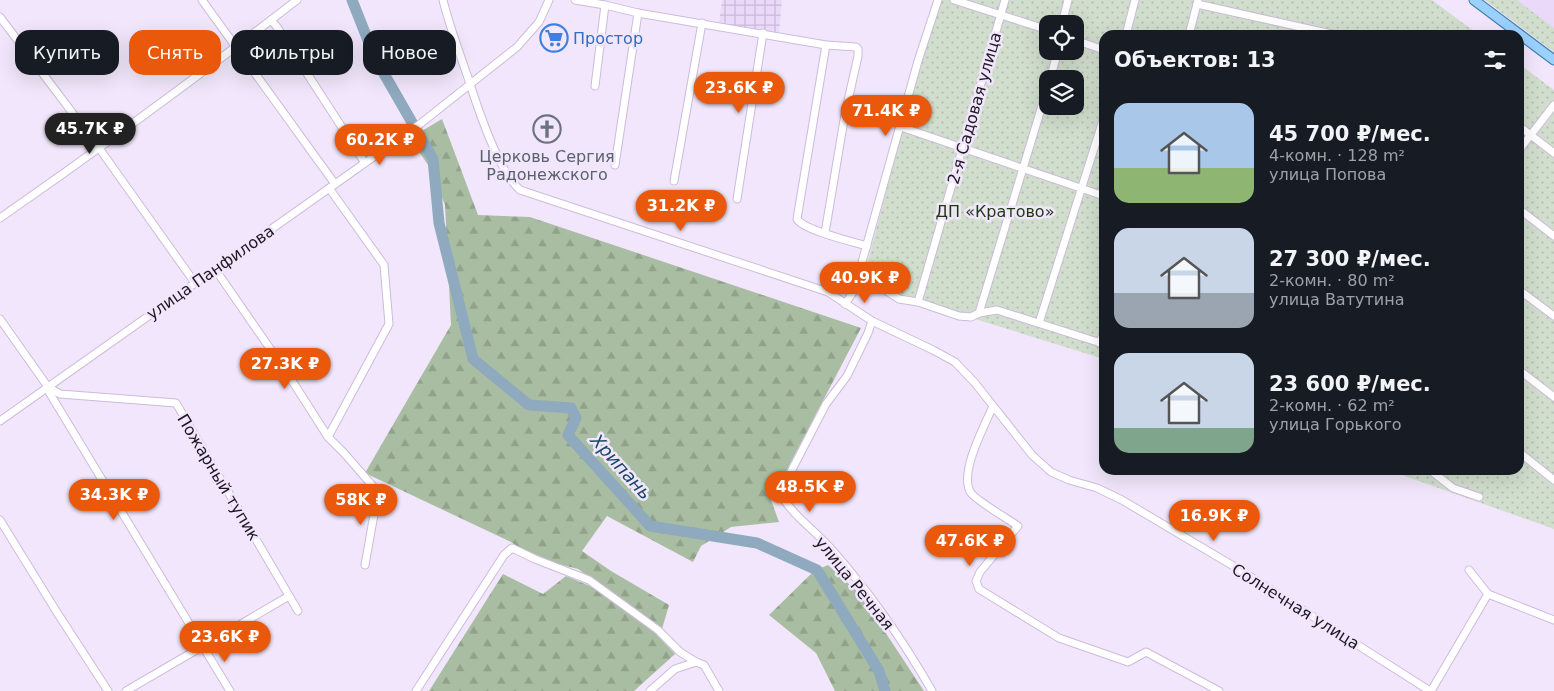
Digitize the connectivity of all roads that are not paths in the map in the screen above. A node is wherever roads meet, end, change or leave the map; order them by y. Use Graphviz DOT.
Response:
graph roads {
  1 [pos="202,0"];
  2 [pos="297,0"];
  3 [pos="443,0"];
  4 [pos="549,0"];
  5 [pos="575,0"];
  6 [pos="938,0"];
  7 [pos="954,0"];
  8 [pos="1005,0"];
  9 [pos="1068,0"];
  10 [pos="1135,0"];
  11 [pos="1474,0"];
  12 [pos="1198,2"];
  13 [pos="605,4"];
  14 [pos="638,13"];
  15 [pos="1000,15"];
  16 [pos="1064,15"];
  17 [pos="0,17"];
  18 [pos="271,20"];
  19 [pos="702,23"];
  20 [pos="1039,27"];
  21 [pos="258,30"];
  22 [pos="1127,30"];
  23 [pos="1190,30"];
  24 [pos="1315,30"];
  25 [pos="1514,30"];
  26 [pos="763,33"];
  27 [pos="1524,38"];
  28 [pos="231,40"];
  29 [pos="1084,43"];
  30 [pos="826,45"];
  31 [pos="1099,48"];
  32 [pos="231,51"];
  33 [pos="1554,60"];
  34 [pos="255,75"];
  35 [pos="470,85"];
  36 [pos="595,86"];
  37 [pos="1554,104"];
  38 [pos="1039,115"];
  39 [pos="900,127"];
  40 [pos="1524,130"];
  41 [pos="1099,133"];
  42 [pos="1530,135"];
  43 [pos="1524,143"];
  44 [pos="98,148"];
  45 [pos="963,149"];
  46 [pos="1554,153"];
  47 [pos="365,163"];
  48 [pos="615,165"];
  49 [pos="1023,170"];
  50 [pos="674,181"];
  51 [pos="332,186"];
  52 [pos="1082,189"];
  53 [pos="1099,194"];
  54 [pos="737,199"];
  55 [pos="1524,213"];
  56 [pos="0,218"];
  57 [pos="825,233"];
  58 [pos="1554,236"];
  59 [pos="867,246"];
  60 [pos="215,269"];
  61 [pos="864,276"];
  62 [pos="195,283"];
  63 [pos="1524,294"];
  64 [pos="918,302"];
  65 [pos="845,304"];
  66 [pos="978,313"];
  67 [pos="1554,316"];
  68 [pos="0,319"];
  69 [pos="872,321"];
  70 [pos="1038,323"];
  71 [pos="1099,343"];
  72 [pos="1524,374"];
  73 [pos="48,387"];
  74 [pos="1554,397"];
  75 [pos="993,406"];
  76 [pos="0,421"];
  77 [pos="328,438"];
  78 [pos="1524,456"];
  79 [pos="1436,475"];
  80 [pos="1554,480"];
  81 [pos="1479,497"];
  82 [pos="0,520"];
  83 [pos="365,564"];
  84 [pos="1469,570"];
  85 [pos="1488,594"];
  86 [pos="289,596"];
  87 [pos="298,611"];
  88 [pos="1554,620"];
  89 [pos="202,646"];
  90 [pos="696,662"];
  91 [pos="139,688"];
  92 [pos="108,691"];
  93 [pos="126,691"];
  94 [pos="230,691"];
  95 [pos="416,691"];
  96 [pos="650,691"];
  97 [pos="720,691"];
  98 [pos="932,691"];
  99 [pos="1219,691"];
  100 [pos="1430,691"];
  1 -- 28 [label="street"];
  2 -- 18 [label="street"];
  3 -- 35 [label="street, Солнечная улица"];
  4 -- 35 [label="street, улица Панфилова"];
  5 -- 13 [label="street"];
  6 -- 39 [label="street"];
  7 -- 15 [label="street"];
  8 -- 15 [label="street, 2-я Садовая улица"];
  9 -- 16 [label="street"];
  10 -- 22 [label="street"];
  11 -- 25 [label="main road"];
  12 -- 23 [label="street"];
  12 -- 24 [label="street"];
  13 -- 14 [label="street"];
  13 -- 36 [label="street"];
  14 -- 19 [label="street"];
  14 -- 48 [label="street"];
  15 -- 20 [label="street"];
  15 -- 45 [label="street, 2-я Садовая улица"];
  17 -- 44 [label="street"];
  18 -- 21 [label="street"];
  18 -- 47 [label="street"];
  19 -- 26 [label="street"];
  19 -- 50 [label="street"];
  26 -- 30 [label="street"];
  26 -- 54 [label="street"];
  27 -- 33 [label="main road"];
  29 -- 31 [label="street"];
  30 -- 57 [label="street"];
  30 -- 57 [label="street"];
  32 -- 44 [label="street"];
  34 -- 51 [label="street"];
  35 -- 47 [label="street, улица Панфилова"];
  35 -- 65 [label="street, Солнечная улица"];
  37 -- 42 [label="street"];
  38 -- 49 [label="street"];
  39 -- 45 [label="street"];
  39 -- 59 [label="street"];
  40 -- 42 [label="street"];
  41 -- 52 [label="street"];
  42 -- 43 [label="street"];
  42 -- 46 [label="street"];
  44 -- 56 [label="street"];
  44 -- 62 [label="street"];
  45 -- 49 [label="street"];
  45 -- 64 [label="street, 2-я Садовая улица"];
  47 -- 51 [label="street, улица Панфилова"];
  49 -- 52 [label="street"];
  49 -- 66 [label="street"];
  51 -- 60 [label="street, улица Панфилова"];
  51 -- 77 [label="street"];
  52 -- 53 [label="street"];
  52 -- 70 [label="street"];
  55 -- 58 [label="street"];
  57 -- 59 [label="street"];
  59 -- 61 [label="street"];
  60 -- 62 [label="street, улица Панфилова"];
  60 -- 77 [label="street"];
  61 -- 64 [label="street"];
  61 -- 65 [label="street"];
  62 -- 73 [label="street, улица Панфилова"];
  63 -- 67 [label="street"];
  64 -- 66 [label="street"];
  65 -- 69 [label="street, Солнечная улица"];
  66 -- 70 [label="street"];
  68 -- 73 [label="street"];
  69 -- 75 [label="street, Солнечная улица"];
  69 -- 98 [label="street, улица Речная"];
  70 -- 71 [label="street"];
  72 -- 74 [label="street"];
  73 -- 76 [label="street, улица Панфилова"];
  73 -- 86 [label="street, Пожарный тупик"];
  73 -- 89 [label="street"];
  75 -- 99 [label="street"];
  75 -- 100 [label="street, Солнечная улица"];
  77 -- 83 [label="street"];
  78 -- 80 [label="street"];
  79 -- 81 [label="street"];
  82 -- 92 [label="street"];
  84 -- 85 [label="street"];
  85 -- 88 [label="street"];
  85 -- 100 [label="street"];
  86 -- 87 [label="street, Пожарный тупик"];
  86 -- 89 [label="street"];
  89 -- 91 [label="street"];
  89 -- 94 [label="street"];
  90 -- 95 [label="street"];
  90 -- 96 [label="street"];
  90 -- 97 [label="street"];
  91 -- 93 [label="street"];
}
